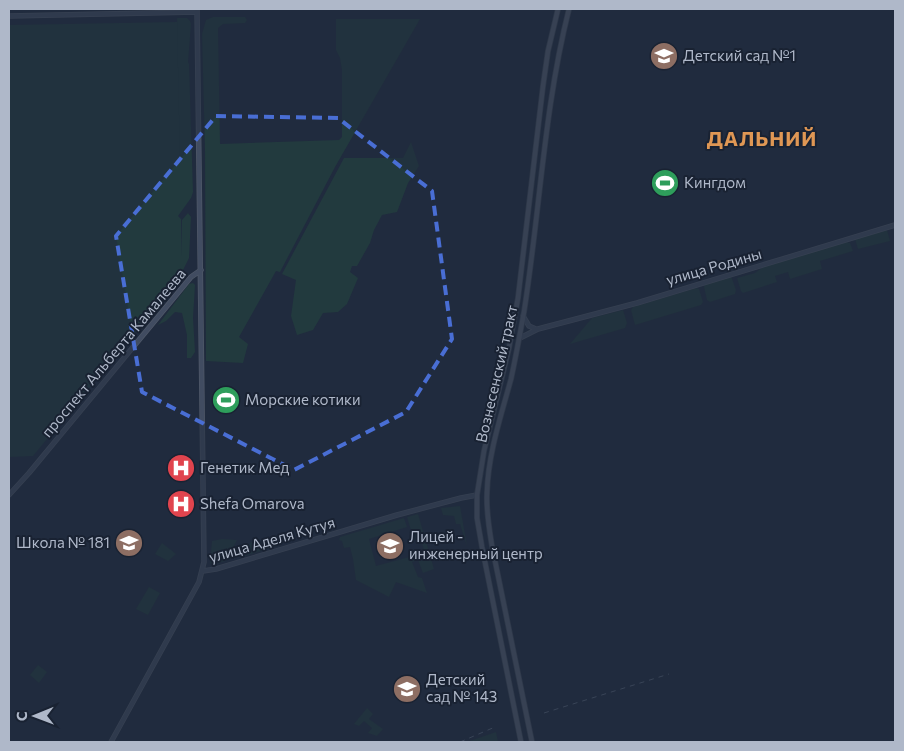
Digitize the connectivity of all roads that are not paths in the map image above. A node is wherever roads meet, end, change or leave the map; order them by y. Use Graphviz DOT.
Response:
graph roads {
  1 [pos="558,9"];
  2 [pos="569,9"];
  3 [pos="197,10"];
  4 [pos="9,16"];
  5 [pos="895,225"];
  6 [pos="201,270"];
  7 [pos="523,316"];
  8 [pos="538,329"];
  9 [pos="520,338"];
  10 [pos="9,495"];
  11 [pos="477,495"];
  12 [pos="203,571"];
  13 [pos="111,742"];
  14 [pos="521,742"];
  15 [pos="532,742"];
  1 -- 11 [label="main road, Вознесенский тракт"];
  2 -- 7 [label="main road, Вознесенский тракт"];
  3 -- 4 [label="main road"];
  3 -- 6 [label="main road, проспект Альберта Камалеева"];
  5 -- 8 [label="main road, улица Родины"];
  6 -- 10 [label="main road, проспект Альберта Камалеева"];
  6 -- 12 [label="main road"];
  7 -- 8 [label="main road"];
  7 -- 9 [label="main road, Вознесенский тракт"];
  8 -- 9 [label="main road, улица Родины"];
  9 -- 15 [label="main road, Вознесенский тракт"];
  11 -- 12 [label="main road, улица Аделя Кутуя"];
  11 -- 14 [label="main road, Вознесенский тракт"];
  12 -- 13 [label="main road, улица Аделя Кутуя"];
}
